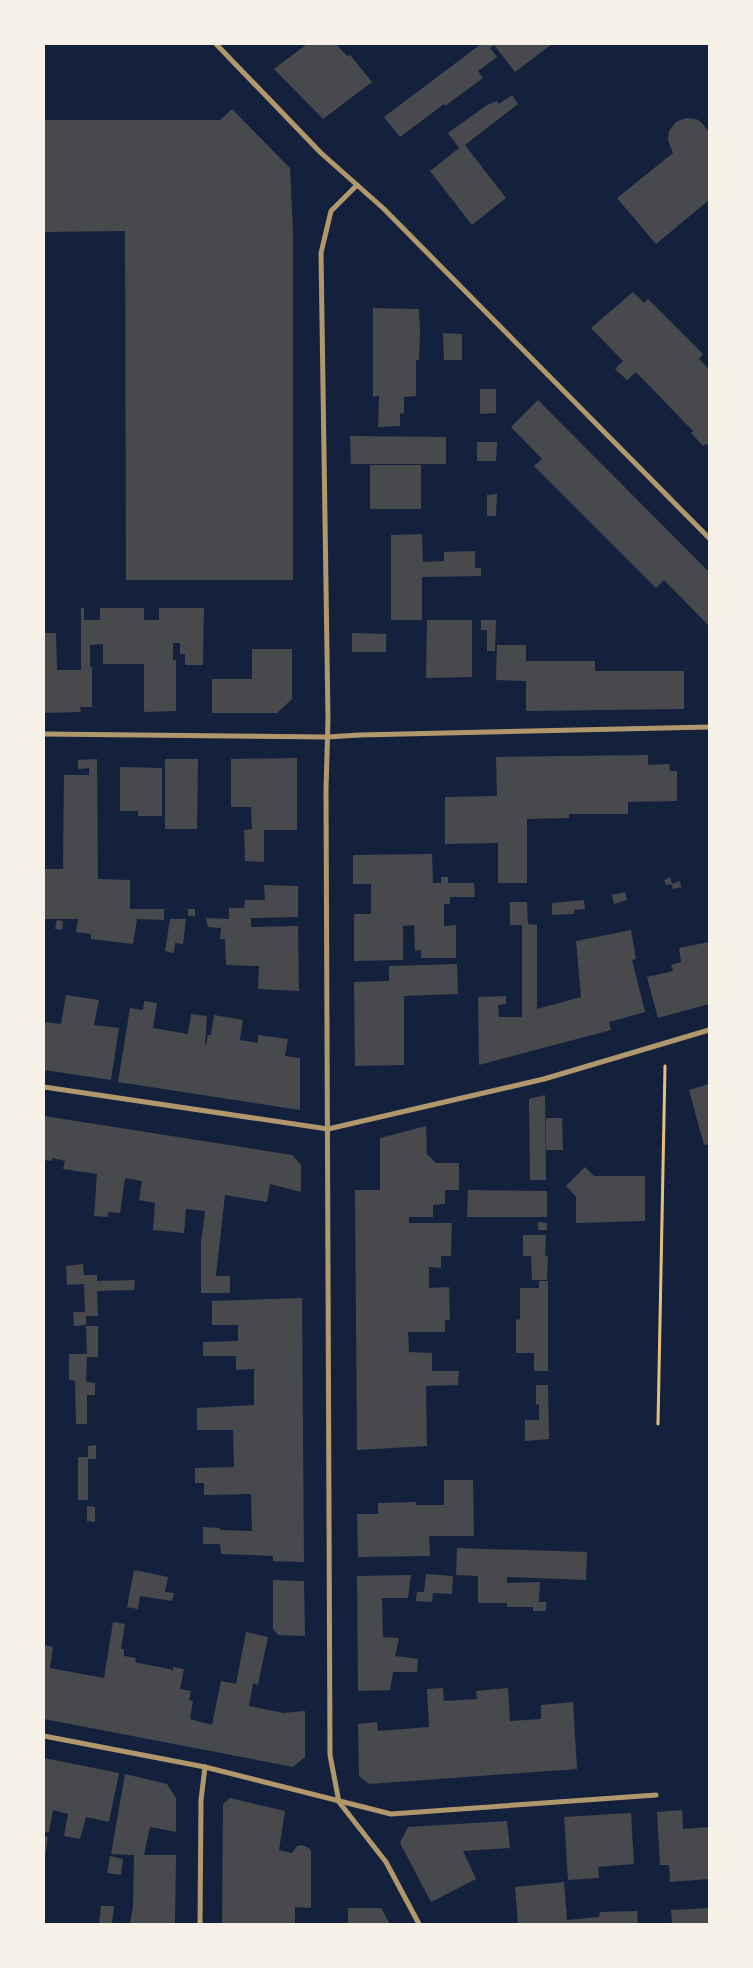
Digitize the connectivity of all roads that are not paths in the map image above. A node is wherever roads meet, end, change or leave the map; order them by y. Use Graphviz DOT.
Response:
graph roads {
  1 [pos="216,44"];
  2 [pos="357,186"];
  3 [pos="709,538"];
  4 [pos="709,727"];
  5 [pos="44,734"];
  6 [pos="327,737"];
  7 [pos="709,1030"];
  8 [pos="44,1087"];
  9 [pos="328,1129"];
  10 [pos="44,1736"];
  11 [pos="205,1767"];
  12 [pos="656,1795"];
  13 [pos="339,1802"];
  14 [pos="200,1924"];
  15 [pos="419,1924"];
  1 -- 2 [label="street"];
  2 -- 3 [label="street"];
  2 -- 6 [label="street"];
  4 -- 6 [label="street"];
  5 -- 6 [label="street"];
  6 -- 9 [label="street"];
  7 -- 9 [label="street"];
  8 -- 9 [label="street"];
  9 -- 13 [label="street"];
  10 -- 11 [label="street"];
  11 -- 13 [label="street"];
  11 -- 14 [label="street"];
  12 -- 13 [label="street"];
  13 -- 15 [label="street"];
}
